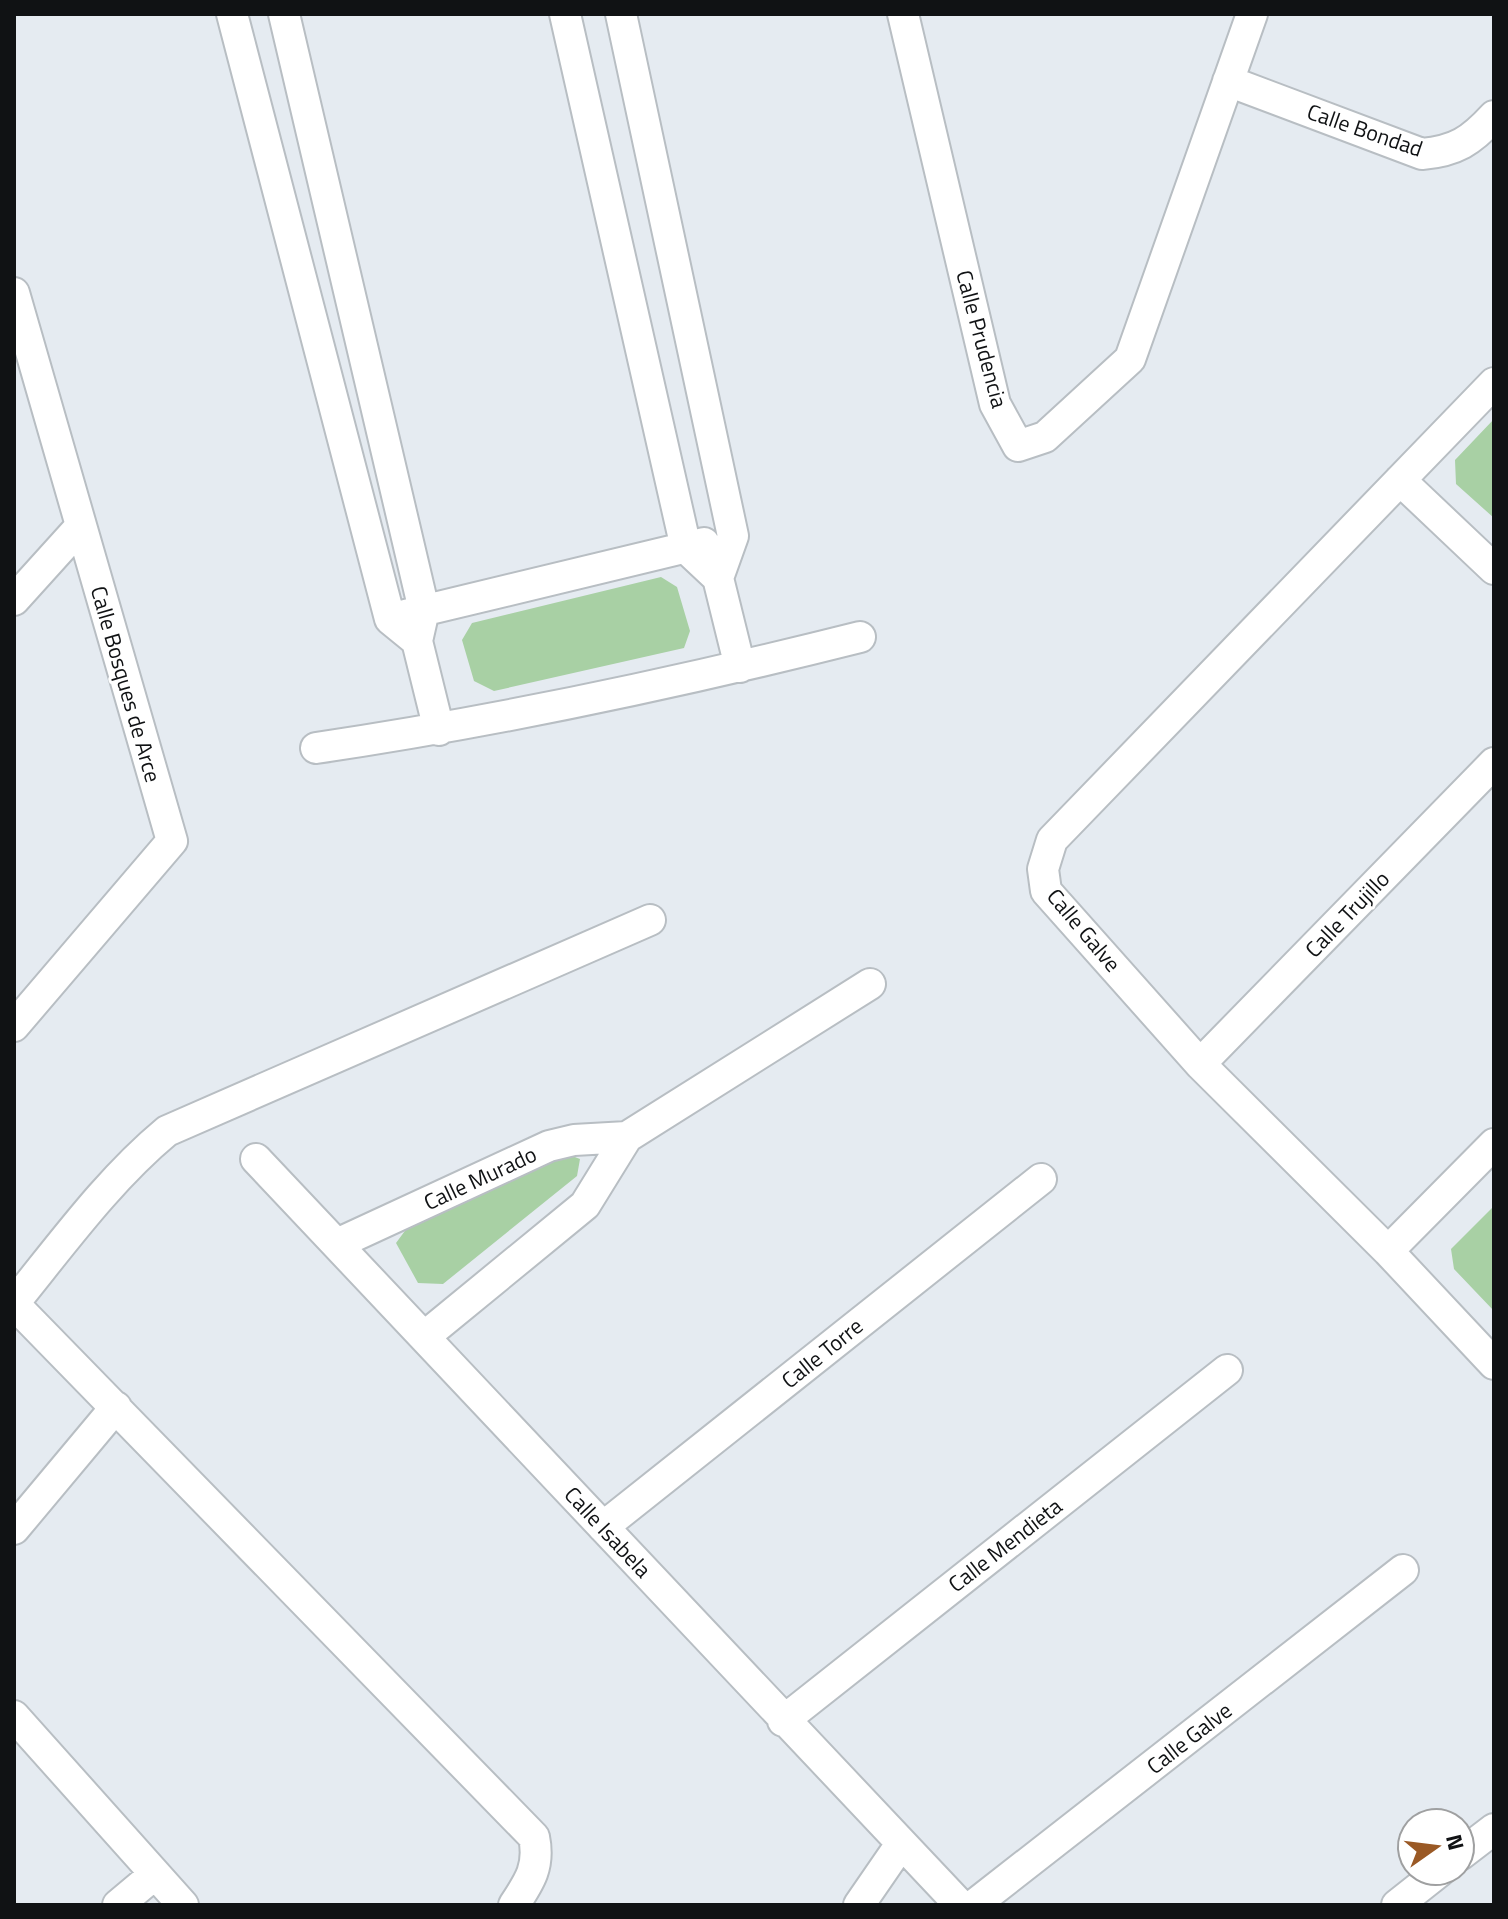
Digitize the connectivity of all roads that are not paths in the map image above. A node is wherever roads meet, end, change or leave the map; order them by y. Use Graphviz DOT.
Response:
graph roads {
  1 [pos="232,14"];
  2 [pos="284,14"];
  3 [pos="565,14"];
  4 [pos="621,14"];
  5 [pos="1252,14"];
  6 [pos="913,18"];
  7 [pos="1228,81"];
  8 [pos="1494,116"];
  9 [pos="14,293"];
  10 [pos="1494,383"];
  11 [pos="1400,480"];
  12 [pos="80,527"];
  13 [pos="733,536"];
  14 [pos="686,548"];
  15 [pos="1494,569"];
  16 [pos="718,578"];
  17 [pos="14,600"];
  18 [pos="424,610"];
  19 [pos="390,619"];
  20 [pos="860,637"];
  21 [pos="417,641"];
  22 [pos="740,667"];
  23 [pos="439,730"];
  24 [pos="316,748"];
  25 [pos="1494,763"];
  26 [pos="650,920"];
  27 [pos="870,984"];
  28 [pos="14,1026"];
  29 [pos="1200,1064"];
  30 [pos="627,1137"];
  31 [pos="1494,1144"];
  32 [pos="256,1159"];
  33 [pos="1041,1179"];
  34 [pos="339,1243"];
  35 [pos="1388,1251"];
  36 [pos="14,1303"];
  37 [pos="424,1337"];
  38 [pos="1494,1364"];
  39 [pos="1227,1370"];
  40 [pos="116,1407"];
  41 [pos="603,1527"];
  42 [pos="14,1529"];
  43 [pos="1403,1570"];
  44 [pos="783,1721"];
  45 [pos="20,1735"];
  46 [pos="1494,1829"];
  47 [pos="1476,1843"];
  48 [pos="901,1844"];
  49 [pos="155,1874"];
  50 [pos="1420,1887"];
  51 [pos="118,1905"];
  52 [pos="183,1905"];
  53 [pos="514,1905"];
  54 [pos="859,1905"];
  55 [pos="960,1905"];
  56 [pos="974,1905"];
  57 [pos="1397,1905"];
  1 -- 19 [label="street"];
  2 -- 18 [label="street"];
  3 -- 14 [label="street"];
  4 -- 13 [label="street"];
  5 -- 7 [label="street, Calle Prudencia"];
  6 -- 7 [label="street, Calle Prudencia"];
  7 -- 8 [label="street, Calle Bondad"];
  9 -- 12 [label="street, Calle Bosques de Arce"];
  10 -- 11 [label="street, Calle Galve"];
  11 -- 15 [label="street"];
  11 -- 29 [label="street, Calle Galve"];
  12 -- 17 [label="street"];
  12 -- 28 [label="street, Calle Bosques de Arce"];
  13 -- 14 [label="street"];
  13 -- 16 [label="street"];
  14 -- 16 [label="street"];
  14 -- 18 [label="street"];
  16 -- 22 [label="street"];
  18 -- 19 [label="street"];
  18 -- 21 [label="street"];
  19 -- 21 [label="street"];
  20 -- 22 [label="street"];
  21 -- 23 [label="street"];
  22 -- 23 [label="street"];
  23 -- 24 [label="street"];
  25 -- 29 [label="street, Calle Trujillo"];
  26 -- 36 [label="street"];
  27 -- 30 [label="street, Calle Murado"];
  29 -- 35 [label="street, Calle Galve"];
  30 -- 34 [label="street, Calle Murado"];
  30 -- 37 [label="street, Calle Murado"];
  31 -- 35 [label="street"];
  32 -- 34 [label="street, Calle Isabela"];
  33 -- 41 [label="street, Calle Torre"];
  34 -- 37 [label="street, Calle Isabela"];
  35 -- 38 [label="street, Calle Galve"];
  36 -- 40 [label="street"];
  37 -- 41 [label="street, Calle Isabela"];
  39 -- 44 [label="street, Calle Mendieta"];
  40 -- 42 [label="street"];
  40 -- 53 [label="street"];
  41 -- 44 [label="street, Calle Isabela"];
  43 -- 56 [label="street, Calle Galve"];
  44 -- 48 [label="street, Calle Isabela"];
  45 -- 49 [label="street"];
  46 -- 47 [label="street"];
  48 -- 54 [label="street"];
  48 -- 55 [label="street, Calle Isabela"];
  49 -- 51 [label="street"];
  49 -- 52 [label="street"];
  50 -- 57 [label="street"];
}
